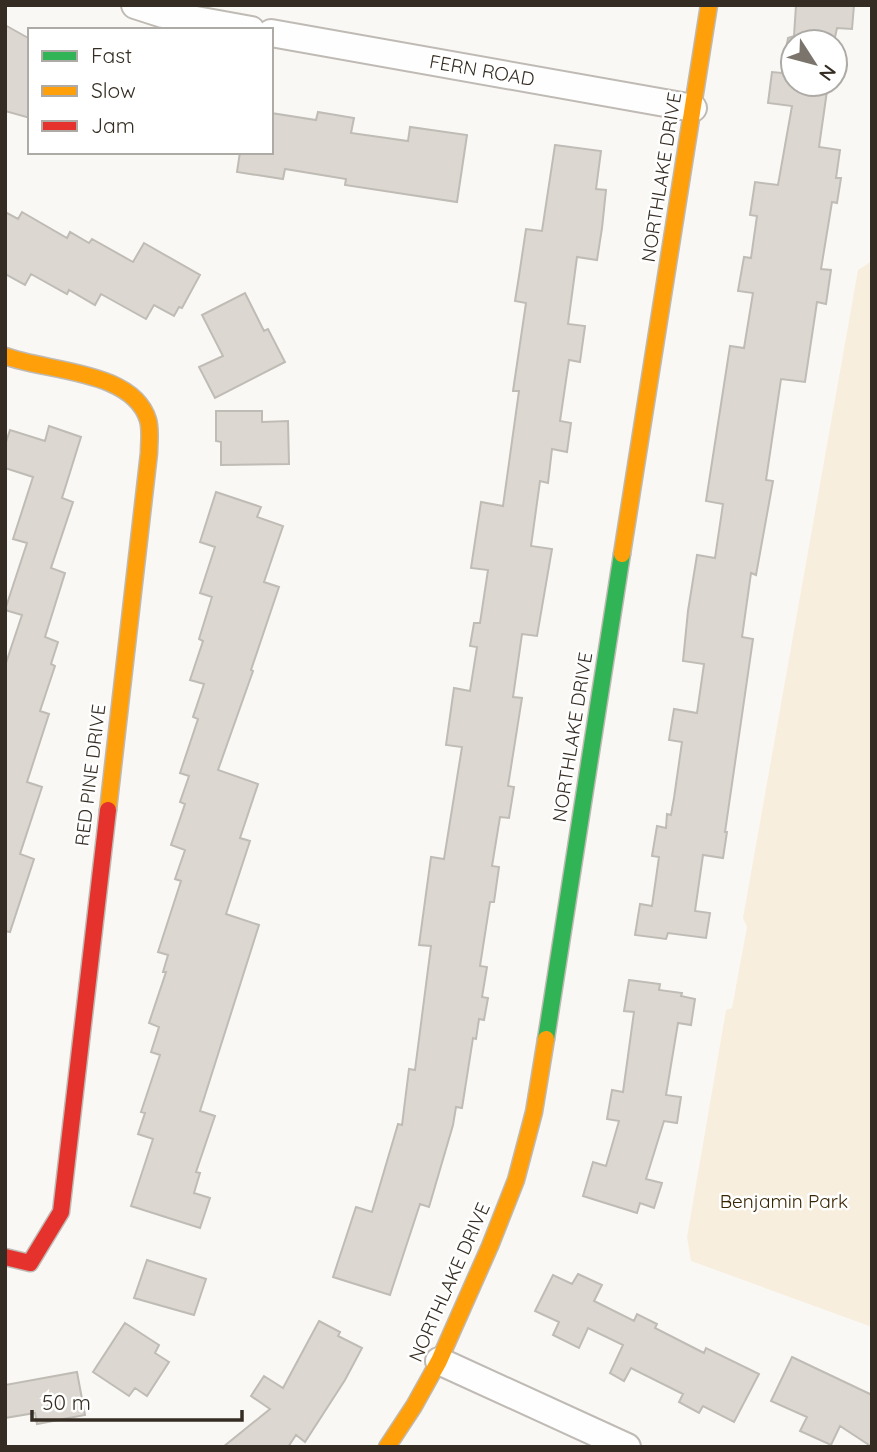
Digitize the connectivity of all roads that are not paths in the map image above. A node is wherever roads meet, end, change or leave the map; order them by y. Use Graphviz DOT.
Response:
graph roads {
  1 [pos="135,5"];
  2 [pos="709,5"];
  3 [pos="240,28"];
  4 [pos="273,33"];
  5 [pos="693,108"];
  6 [pos="5,356"];
  7 [pos="5,1257"];
  8 [pos="439,1360"];
  9 [pos="387,1447"];
  10 [pos="627,1447"];
  1 -- 3 [label="street"];
  2 -- 5 [label="street, NORTHLAKE DRIVE"];
  4 -- 5 [label="street, FERN ROAD"];
  5 -- 8 [label="street, NORTHLAKE DRIVE"];
  6 -- 7 [label="street, RED PINE DRIVE"];
  8 -- 9 [label="street, NORTHLAKE DRIVE"];
  8 -- 10 [label="street"];
}
